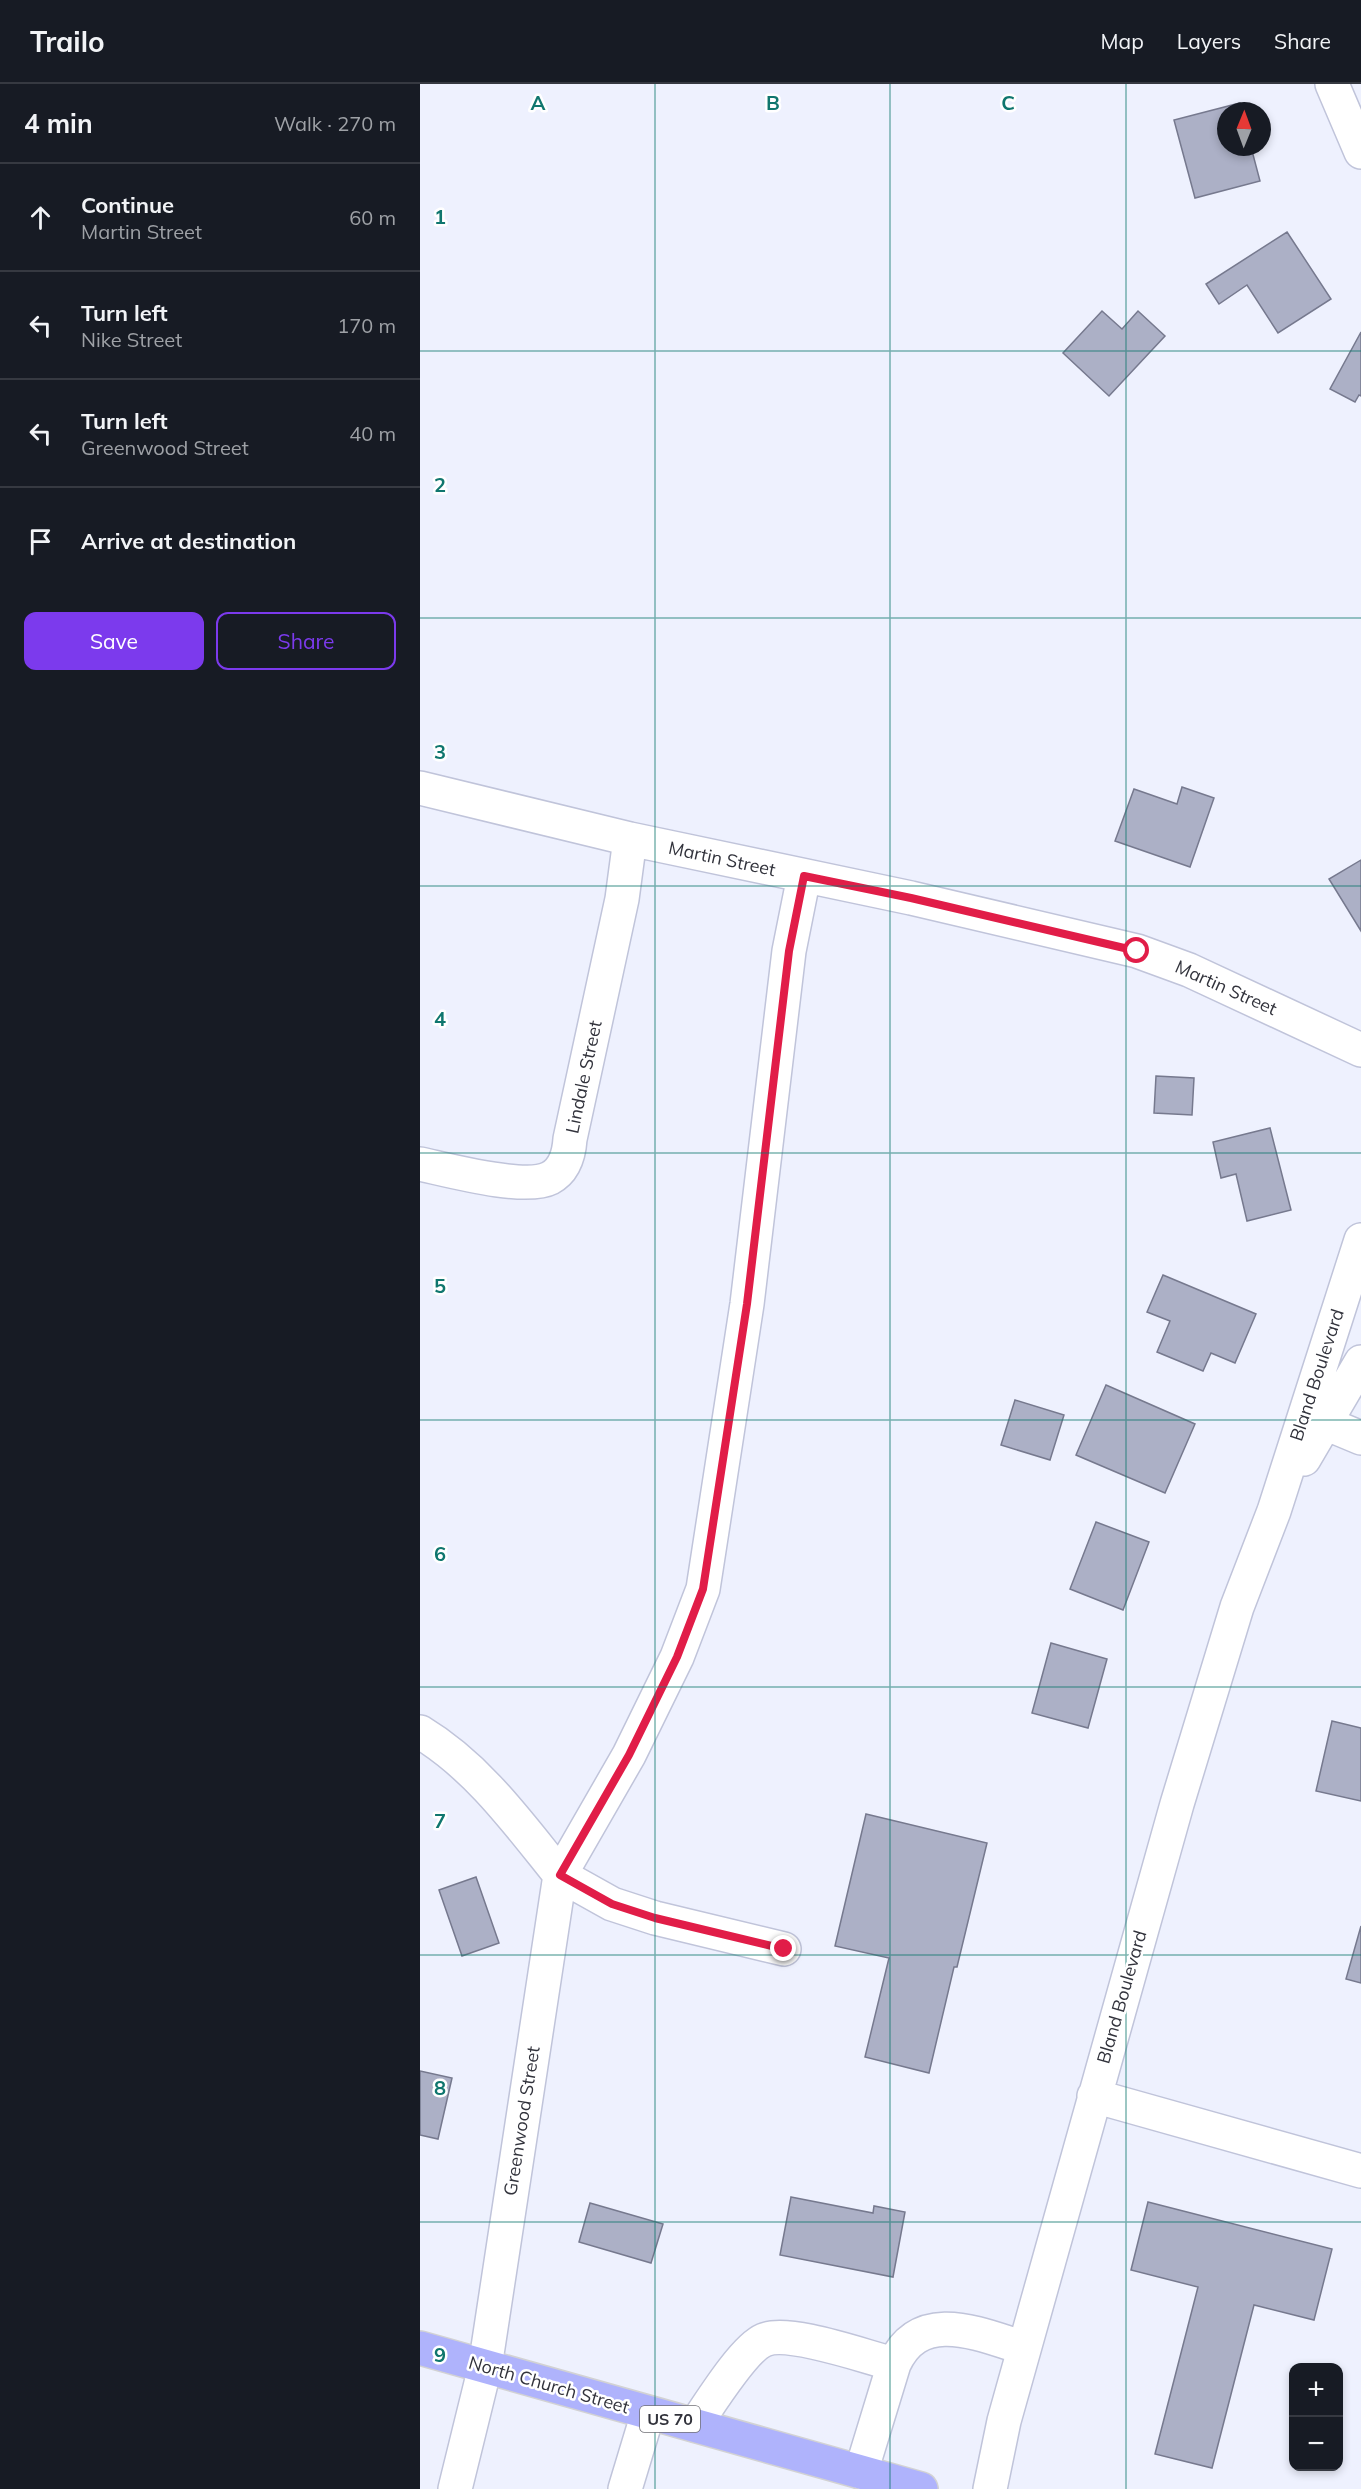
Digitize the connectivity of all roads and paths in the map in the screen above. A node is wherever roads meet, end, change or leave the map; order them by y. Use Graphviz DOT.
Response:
graph roads {
  1 [pos="1332,84"];
  2 [pos="1361,152"];
  3 [pos="420,788"];
  4 [pos="630,839"];
  5 [pos="804,876"];
  6 [pos="1361,1050"];
  7 [pos="420,1164"];
  8 [pos="1361,1240"];
  9 [pos="1361,1362"];
  10 [pos="1325,1423"];
  11 [pos="1361,1438"];
  12 [pos="1274,1511"];
  13 [pos="420,1732"];
  14 [pos="560,1875"];
  15 [pos="784,1949"];
  16 [pos="1094,2096"];
  17 [pos="1361,2171"];
  18 [pos="420,2348"];
  19 [pos="1024,2348"];
  20 [pos="894,2364"];
  21 [pos="485,2367"];
  22 [pos="648,2413"];
  23 [pos="694,2425"];
  24 [pos="861,2472"];
  25 [pos="455,2489"];
  26 [pos="624,2489"];
  27 [pos="921,2489"];
  28 [pos="990,2489"];
  1 -- 2 [label="street"];
  3 -- 4 [label="street, Martin Street"];
  4 -- 5 [label="street, Martin Street"];
  4 -- 7 [label="street, Lindale Street"];
  5 -- 6 [label="street, Martin Street"];
  5 -- 14 [label="street"];
  8 -- 12 [label="street, Bland Boulevard"];
  9 -- 10 [label="street, Bland Boulevard"];
  10 -- 11 [label="street"];
  10 -- 12 [label="street, Bland Boulevard"];
  12 -- 16 [label="street, Bland Boulevard"];
  13 -- 14 [label="street"];
  14 -- 15 [label="street"];
  14 -- 21 [label="street, Greenwood Street"];
  16 -- 17 [label="street"];
  16 -- 19 [label="street, Bland Boulevard"];
  18 -- 21 [label="main road, North Church Street / US 70"];
  19 -- 20 [label="street"];
  19 -- 28 [label="street, Bland Boulevard"];
  20 -- 23 [label="street"];
  20 -- 24 [label="street"];
  21 -- 22 [label="main road, North Church Street / US 70"];
  21 -- 25 [label="street, Greenwood Street"];
  22 -- 23 [label="main road, North Church Street / US 70"];
  22 -- 26 [label="street"];
  23 -- 24 [label="main road, North Church Street / US 70"];
  24 -- 27 [label="main road, North Church Street / US 70"];
}
